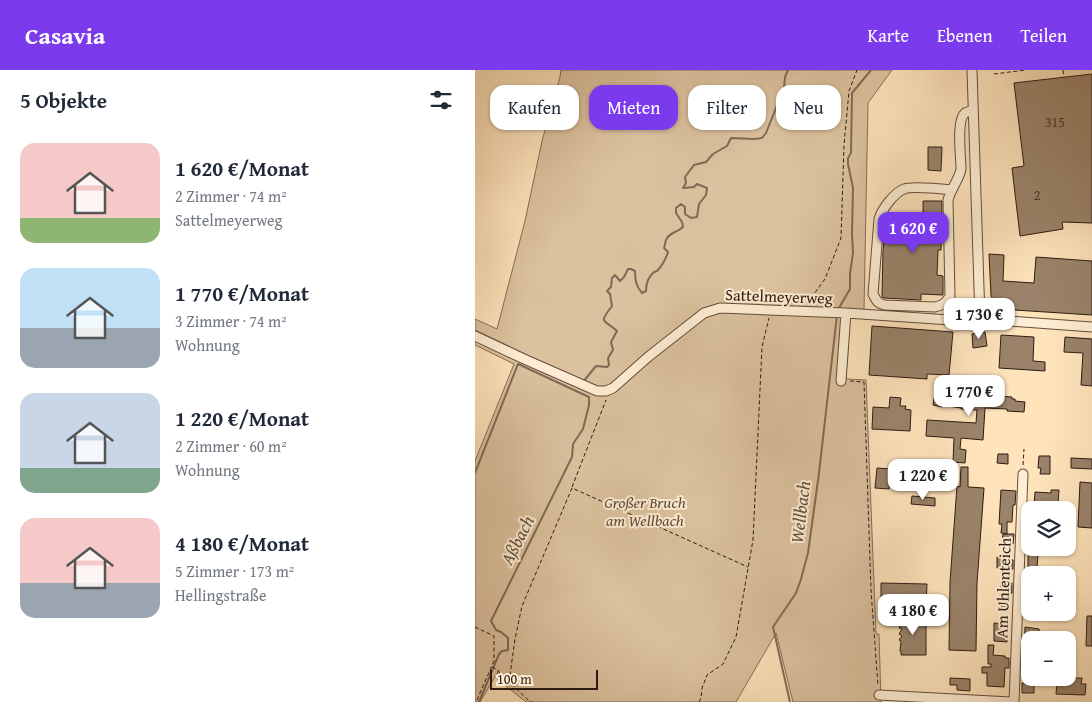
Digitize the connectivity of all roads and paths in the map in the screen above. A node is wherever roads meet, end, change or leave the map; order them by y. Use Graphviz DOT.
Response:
graph roads {
  1 [pos="857,70"];
  2 [pos="972,70"];
  3 [pos="1026,70"];
  4 [pos="1063,70"];
  5 [pos="994,74"];
  6 [pos="1064,77"];
  7 [pos="973,111"];
  8 [pos="952,190"];
  9 [pos="771,310"];
  10 [pos="806,312"];
  11 [pos="846,313"];
  12 [pos="979,319"];
  13 [pos="1092,327"];
  14 [pos="475,336"];
  15 [pos="841,381"];
  16 [pos="610,389"];
  17 [pos="1023,449"];
  18 [pos="1023,474"];
  19 [pos="572,488"];
  20 [pos="748,568"];
  21 [pos="475,627"];
  22 [pos="492,666"];
  23 [pos="509,682"];
  24 [pos="879,696"];
  25 [pos="476,702"];
  26 [pos="531,702"];
  27 [pos="699,702"];
  28 [pos="1012,702"];
  1 -- 10 [label="path"];
  2 -- 7 [label="street"];
  3 -- 5 [label="path"];
  4 -- 6 [label="path"];
  7 -- 8 [label="street"];
  7 -- 12 [label="street"];
  8 -- 8 [label="street"];
  9 -- 10 [label="street, Sattelmeyerweg"];
  9 -- 16 [label="street, Sattelmeyerweg"];
  9 -- 20 [label="path"];
  10 -- 11 [label="street, Sattelmeyerweg"];
  11 -- 12 [label="street, Sattelmeyerweg"];
  11 -- 15 [label="street"];
  12 -- 13 [label="street, Sattelmeyerweg"];
  14 -- 16 [label="street"];
  15 -- 24 [label="path"];
  16 -- 19 [label="path"];
  17 -- 18 [label="path"];
  18 -- 28 [label="street, Am Uhlenteich"];
  19 -- 20 [label="path"];
  19 -- 23 [label="path"];
  20 -- 27 [label="path"];
  21 -- 22 [label="path"];
  22 -- 23 [label="path"];
  22 -- 25 [label="path"];
  23 -- 26 [label="path"];
  24 -- 28 [label="street"];
}
